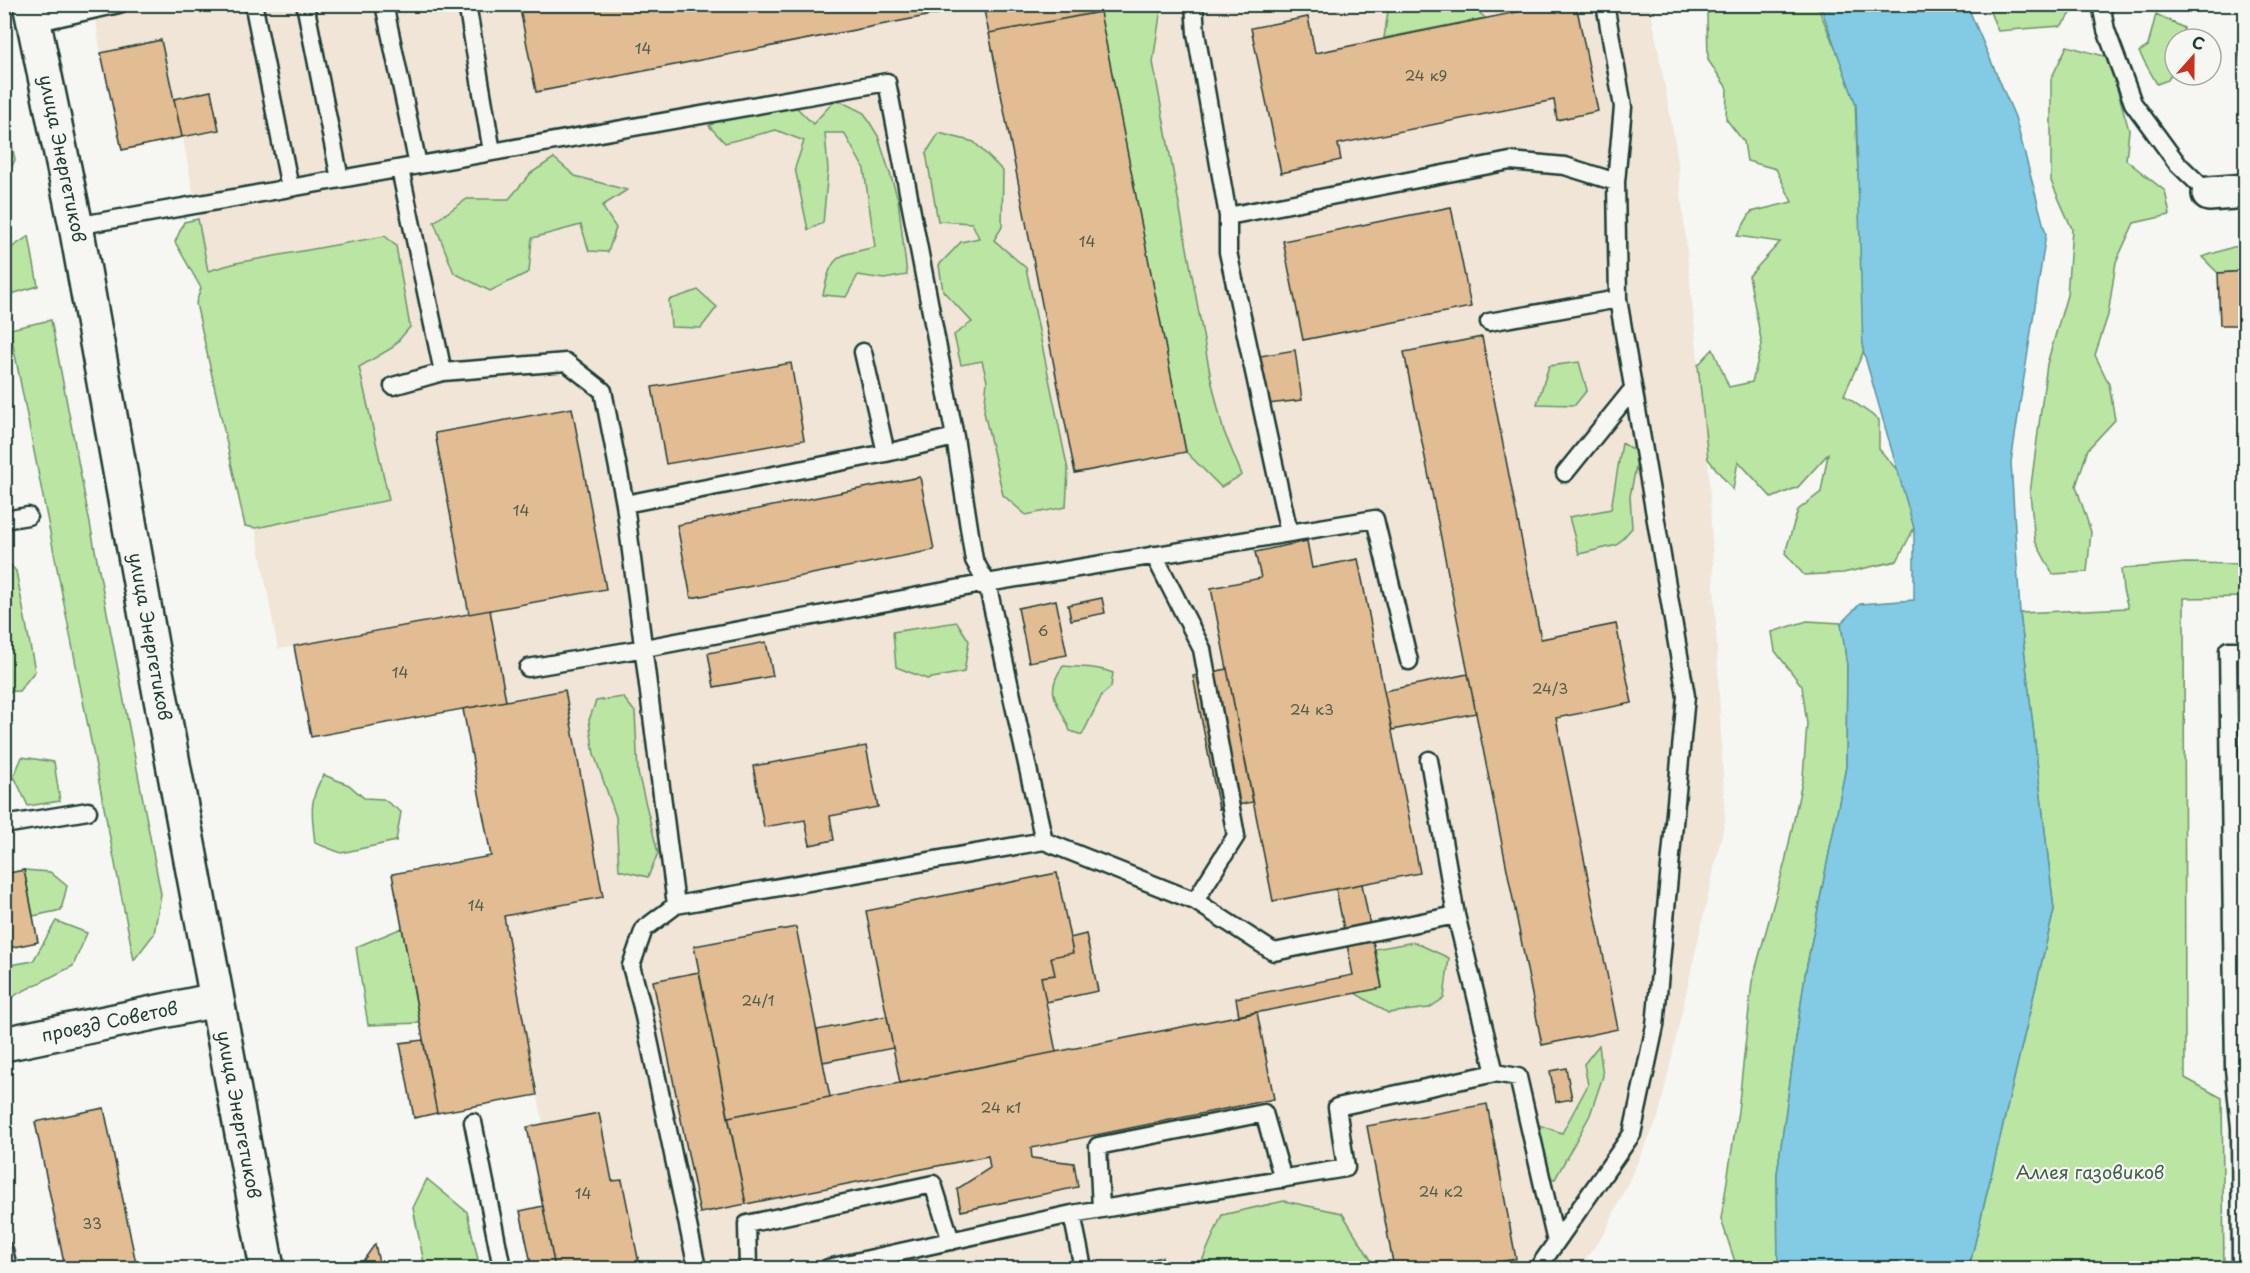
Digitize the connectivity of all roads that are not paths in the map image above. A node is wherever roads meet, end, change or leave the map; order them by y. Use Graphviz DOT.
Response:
graph roads {
  1 [pos="119,4"];
  2 [pos="305,4"];
  3 [pos="384,4"];
  4 [pos="467,4"];
  5 [pos="1194,4"];
  6 [pos="1605,4"];
  7 [pos="2101,4"];
  8 [pos="254,7"];
  9 [pos="32,14"];
  10 [pos="492,152"];
  11 [pos="418,165"];
  12 [pos="400,169"];
  13 [pos="340,179"];
  14 [pos="1616,182"];
  15 [pos="290,188"];
  16 [pos="2246,191"];
  17 [pos="2209,194"];
  18 [pos="1228,216"];
  19 [pos="76,226"];
  20 [pos="1618,299"];
  21 [pos="1489,322"];
  22 [pos="863,352"];
  23 [pos="443,372"];
  24 [pos="393,386"];
  25 [pos="1632,390"];
  26 [pos="955,437"];
  27 [pos="886,453"];
  28 [pos="1565,473"];
  29 [pos="626,504"];
  30 [pos="28,516"];
  31 [pos="4,520"];
  32 [pos="1289,533"];
  33 [pos="1154,555"];
  34 [pos="987,583"];
  35 [pos="645,648"];
  36 [pos="2246,650"];
  37 [pos="1409,661"];
  38 [pos="528,668"];
  39 [pos="1429,760"];
  40 [pos="88,811"];
  41 [pos="4,825"];
  42 [pos="1044,841"];
  43 [pos="1195,901"];
  44 [pos="676,905"];
  45 [pos="1456,915"];
  46 [pos="216,1000"];
  47 [pos="4,1044"];
  48 [pos="1496,1073"];
  49 [pos="473,1122"];
  50 [pos="2243,1128"];
  51 [pos="1283,1179"];
  52 [pos="1101,1209"];
  53 [pos="1072,1214"];
  54 [pos="951,1242"];
  55 [pos="1556,1242"];
  56 [pos="4,1250"];
  57 [pos="8,1269"];
  58 [pos="267,1269"];
  59 [pos="502,1269"];
  60 [pos="697,1269"];
  61 [pos="748,1269"];
  62 [pos="828,1269"];
  63 [pos="1083,1269"];
  64 [pos="1538,1269"];
  65 [pos="2241,1269"];
  1 -- 9 [label="lane"];
  2 -- 13 [label="lane"];
  3 -- 11 [label="lane"];
  4 -- 10 [label="lane"];
  5 -- 18 [label="lane"];
  6 -- 14 [label="lane"];
  7 -- 17 [label="lane"];
  8 -- 15 [label="lane"];
  9 -- 19 [label="main road, улица Энергетиков"];
  10 -- 11 [label="lane"];
  10 -- 26 [label="lane"];
  11 -- 12 [label="lane"];
  12 -- 13 [label="lane"];
  12 -- 23 [label="lane"];
  13 -- 15 [label="lane"];
  14 -- 18 [label="lane"];
  14 -- 20 [label="lane"];
  15 -- 19 [label="lane"];
  16 -- 17 [label="main road"];
  18 -- 32 [label="lane"];
  19 -- 46 [label="main road, улица Энергетиков"];
  20 -- 21 [label="lane"];
  20 -- 25 [label="lane"];
  22 -- 27 [label="lane"];
  23 -- 24 [label="lane"];
  23 -- 29 [label="lane"];
  25 -- 28 [label="lane"];
  25 -- 55 [label="lane"];
  26 -- 27 [label="lane"];
  26 -- 34 [label="lane"];
  27 -- 29 [label="lane"];
  29 -- 35 [label="lane"];
  30 -- 31 [label="lane"];
  32 -- 33 [label="lane"];
  32 -- 37 [label="lane"];
  33 -- 34 [label="lane"];
  33 -- 43 [label="lane"];
  34 -- 35 [label="lane"];
  34 -- 42 [label="lane"];
  35 -- 38 [label="lane"];
  35 -- 44 [label="lane"];
  36 -- 50 [label="lane"];
  39 -- 45 [label="lane"];
  40 -- 41 [label="lane"];
  42 -- 43 [label="lane"];
  42 -- 44 [label="lane"];
  43 -- 45 [label="lane"];
  44 -- 60 [label="lane"];
  45 -- 48 [label="lane"];
  46 -- 47 [label="main road, проезд Советов"];
  46 -- 58 [label="main road, улица Энергетиков"];
  48 -- 51 [label="lane"];
  48 -- 55 [label="lane"];
  49 -- 59 [label="lane"];
  50 -- 65 [label="lane"];
  51 -- 52 [label="lane"];
  51 -- 52 [label="lane"];
  52 -- 53 [label="lane"];
  53 -- 54 [label="lane"];
  53 -- 63 [label="lane"];
  54 -- 61 [label="lane"];
  54 -- 62 [label="lane"];
  55 -- 64 [label="lane"];
  56 -- 57 [label="lane"];
}
